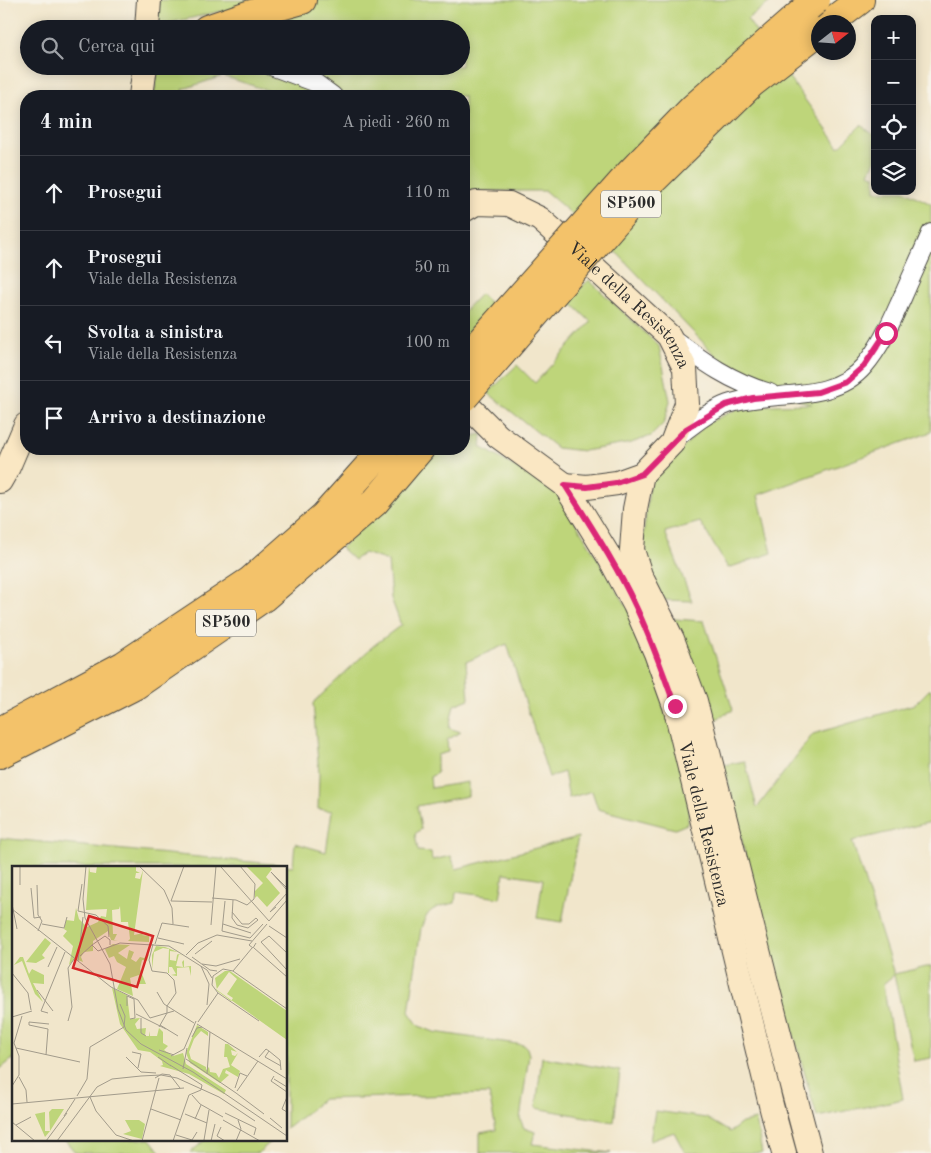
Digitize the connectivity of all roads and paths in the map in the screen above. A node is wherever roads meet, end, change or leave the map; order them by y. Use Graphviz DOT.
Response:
graph roads {
  1 [pos="150,0"];
  2 [pos="302,0"];
  3 [pos="816,0"];
  4 [pos="860,0"];
  5 [pos="840,15"];
  6 [pos="148,20"];
  7 [pos="233,20"];
  8 [pos="811,37"];
  9 [pos="143,75"];
  10 [pos="295,75"];
  11 [pos="142,90"];
  12 [pos="325,90"];
  13 [pos="470,203"];
  14 [pos="931,233"];
  15 [pos="669,336"];
  16 [pos="470,353"];
  17 [pos="470,391"];
  18 [pos="780,396"];
  19 [pos="470,408"];
  20 [pos="20,439"];
  21 [pos="672,443"];
  22 [pos="379,455"];
  23 [pos="415,455"];
  24 [pos="642,474"];
  25 [pos="0,481"];
  26 [pos="565,485"];
  27 [pos="0,731"];
  28 [pos="0,754"];
  29 [pos="784,1153"];
  30 [pos="810,1153"];
  1 -- 6 [label="street"];
  2 -- 7 [label="highway"];
  3 -- 16 [label="highway, SP500, bridge"];
  4 -- 5 [label="highway"];
  8 -- 17 [label="highway, SP500, bridge"];
  9 -- 11 [label="street"];
  10 -- 12 [label="street"];
  13 -- 15 [label="street, Viale della Resistenza"];
  14 -- 18 [label="street"];
  15 -- 18 [label="street"];
  15 -- 21 [label="street, Viale della Resistenza"];
  18 -- 21 [label="street"];
  19 -- 26 [label="street, Viale della Resistenza"];
  20 -- 25 [label="street"];
  21 -- 24 [label="street, Viale della Resistenza"];
  22 -- 27 [label="highway, SP500"];
  23 -- 28 [label="highway, SP500"];
  24 -- 26 [label="street, Viale della Resistenza"];
  24 -- 30 [label="street, Viale della Resistenza"];
  26 -- 29 [label="street, Viale della Resistenza"];
}
